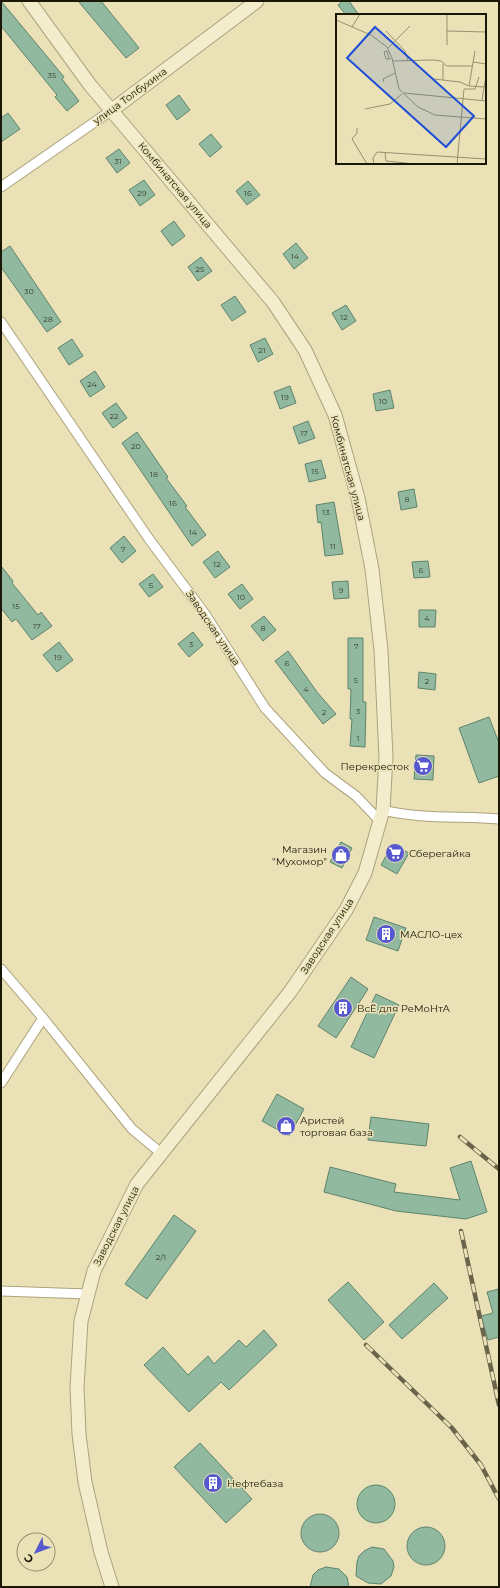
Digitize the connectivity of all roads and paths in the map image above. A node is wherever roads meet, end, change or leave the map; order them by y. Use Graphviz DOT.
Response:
graph roads {
  1 [pos="29,1"];
  2 [pos="257,1"];
  3 [pos="112,110"];
  4 [pos="1,187"];
  5 [pos="1,322"];
  6 [pos="381,815"];
  7 [pos="499,819"];
  8 [pos="1,969"];
  9 [pos="43,1018"];
  10 [pos="1,1083"];
  11 [pos="161,1153"];
  12 [pos="1,1291"];
  13 [pos="88,1294"];
  14 [pos="112,1587"];
  1 -- 3 [label="main road, Комбинатская улица"];
  2 -- 3 [label="main road, улица Толбухина"];
  3 -- 4 [label="street, улица Толбухина"];
  3 -- 6 [label="main road, Комбинатская улица"];
  5 -- 6 [label="street, Заводская улица"];
  6 -- 7 [label="street"];
  6 -- 11 [label="main road, Заводская улица"];
  8 -- 9 [label="street"];
  9 -- 10 [label="street"];
  9 -- 11 [label="street"];
  11 -- 13 [label="main road, Заводская улица"];
  12 -- 13 [label="street"];
  13 -- 14 [label="main road, Заводская улица"];
}
